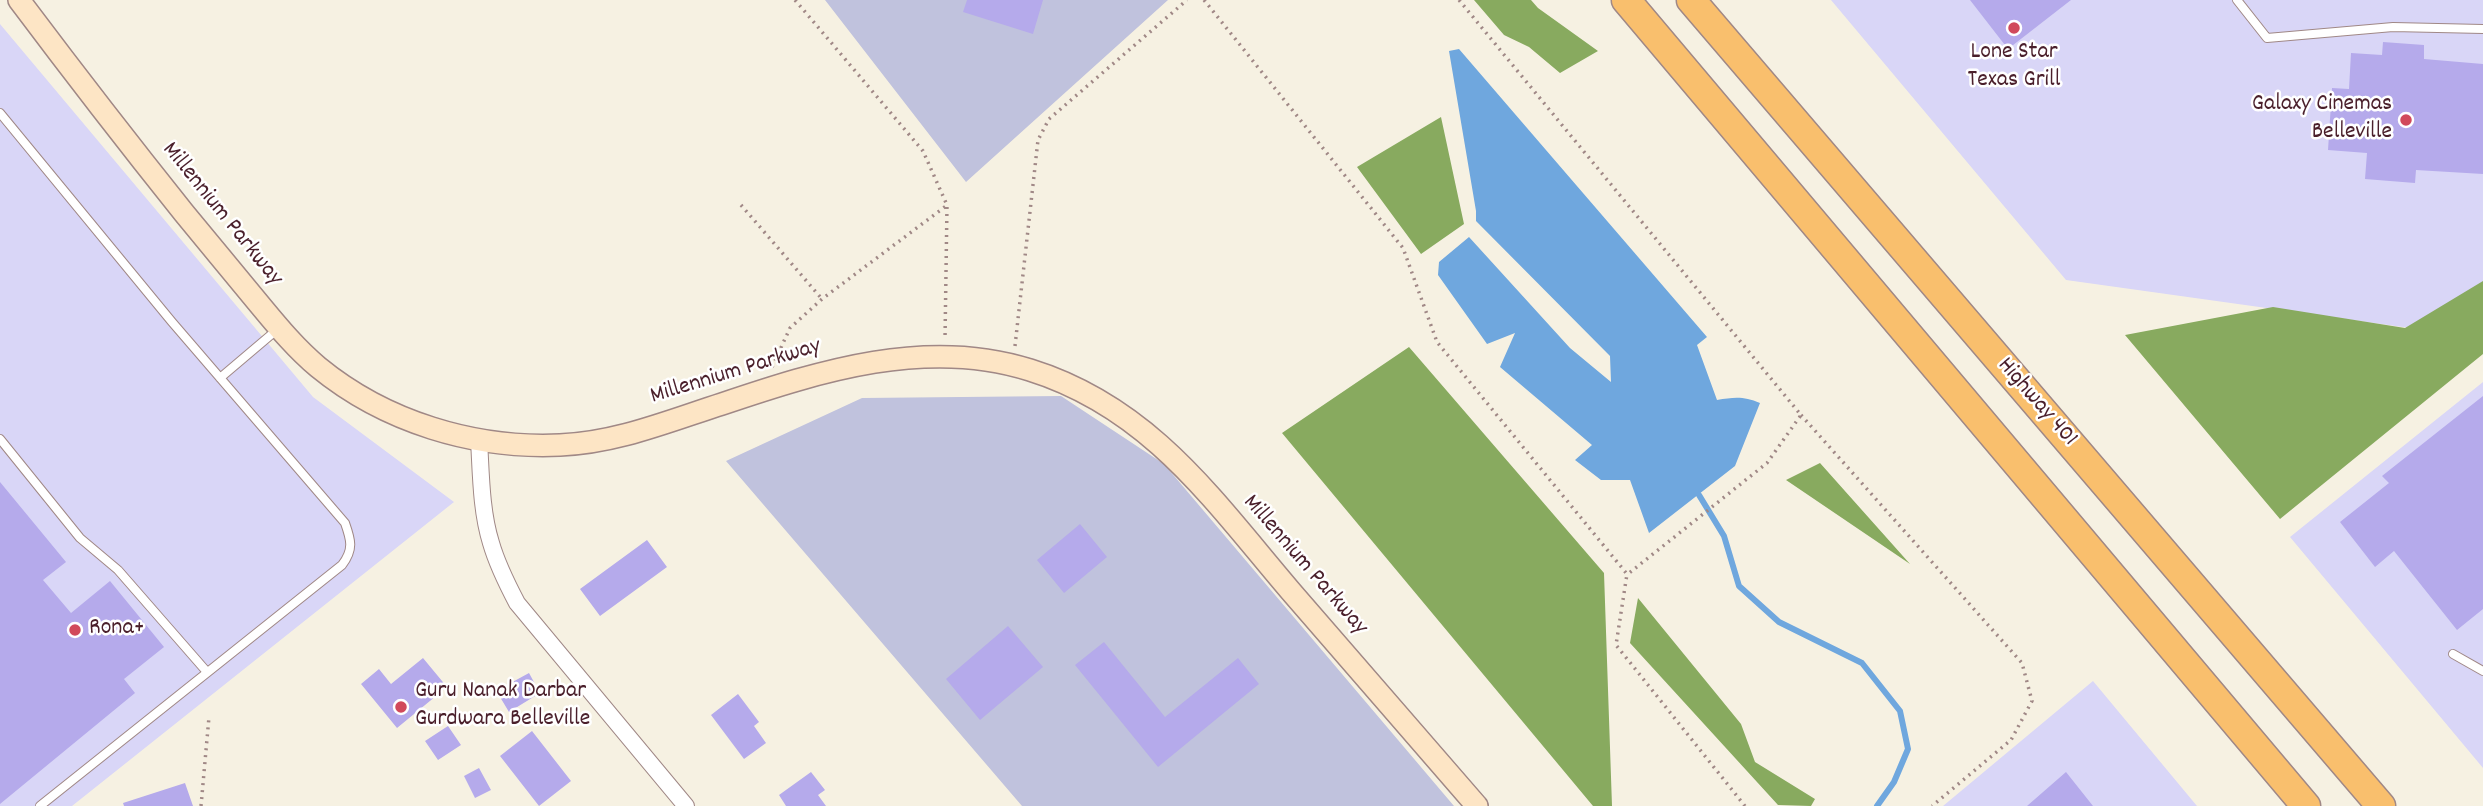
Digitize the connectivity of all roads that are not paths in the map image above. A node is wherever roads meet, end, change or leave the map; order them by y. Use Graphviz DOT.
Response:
graph roads {
  1 [pos="19,0"];
  2 [pos="1626,0"];
  3 [pos="1691,0"];
  4 [pos="2237,0"];
  5 [pos="2483,29"];
  6 [pos="0,113"];
  7 [pos="279,328"];
  8 [pos="220,378"];
  9 [pos="0,439"];
  10 [pos="479,440"];
  11 [pos="2453,654"];
  12 [pos="2483,671"];
  13 [pos="207,672"];
  14 [pos="40,806"];
  15 [pos="686,806"];
  16 [pos="1477,806"];
  17 [pos="2305,806"];
  18 [pos="2381,806"];
  1 -- 7 [label="street, Millennium Parkway"];
  2 -- 17 [label="highway"];
  3 -- 18 [label="highway, Highway 401"];
  4 -- 5 [label="lane"];
  6 -- 8 [label="lane"];
  7 -- 8 [label="lane"];
  7 -- 10 [label="street, Millennium Parkway"];
  8 -- 13 [label="lane"];
  9 -- 13 [label="lane"];
  10 -- 15 [label="street"];
  10 -- 16 [label="street, Millennium Parkway"];
  11 -- 12 [label="lane"];
  13 -- 14 [label="lane"];
}
